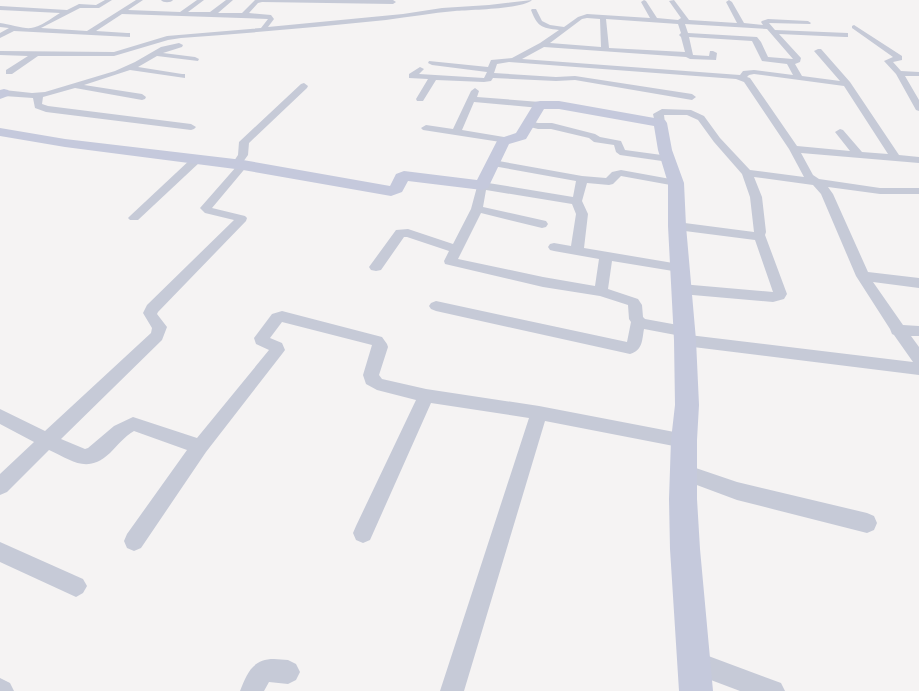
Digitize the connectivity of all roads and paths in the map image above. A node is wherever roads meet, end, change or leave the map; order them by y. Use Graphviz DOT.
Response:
graph roads {
  1 [pos="109,0"];
  2 [pos="140,0"];
  3 [pos="164,0"];
  4 [pos="170,0"];
  5 [pos="201,0"];
  6 [pos="230,0"];
  7 [pos="315,0"];
  8 [pos="529,0"];
  9 [pos="672,1"];
  10 [pos="393,2"];
  11 [pos="644,2"];
  12 [pos="729,2"];
  13 [pos="37,3"];
  14 [pos="311,7"];
  15 [pos="0,8"];
  16 [pos="24,9"];
  17 [pos="534,10"];
  18 [pos="70,12"];
  19 [pos="121,12"];
  20 [pos="181,14"];
  21 [pos="243,16"];
  22 [pos="212,17"];
  23 [pos="603,17"];
  24 [pos="654,19"];
  25 [pos="683,20"];
  26 [pos="808,23"];
  27 [pos="0,25"];
  28 [pos="741,25"];
  29 [pos="854,27"];
  30 [pos="347,28"];
  31 [pos="13,29"];
  32 [pos="566,29"];
  33 [pos="771,29"];
  34 [pos="35,30"];
  35 [pos="263,30"];
  36 [pos="88,33"];
  37 [pos="127,35"];
  38 [pos="683,35"];
  39 [pos="845,35"];
  40 [pos="0,36"];
  41 [pos="285,36"];
  42 [pos="185,44"];
  43 [pos="543,45"];
  44 [pos="604,50"];
  45 [pos="818,51"];
  46 [pos="0,53"];
  47 [pos="37,53"];
  48 [pos="713,53"];
  49 [pos="154,54"];
  50 [pos="689,56"];
  51 [pos="195,59"];
  52 [pos="514,60"];
  53 [pos="791,62"];
  54 [pos="432,64"];
  55 [pos="130,68"];
  56 [pos="420,68"];
  57 [pos="9,72"];
  58 [pos="490,73"];
  59 [pos="899,73"];
  60 [pos="919,74"];
  61 [pos="182,76"];
  62 [pos="434,77"];
  63 [pos="742,78"];
  64 [pos="799,78"];
  65 [pos="481,80"];
  66 [pos="649,80"];
  67 [pos="847,84"];
  68 [pos="75,86"];
  69 [pos="304,86"];
  70 [pos="695,86"];
  71 [pos="1,93"];
  72 [pos="39,96"];
  73 [pos="142,97"];
  74 [pos="420,99"];
  75 [pos="472,99"];
  76 [pos="540,105"];
  77 [pos="919,108"];
  78 [pos="688,112"];
  79 [pos="660,123"];
  80 [pos="529,124"];
  81 [pos="191,127"];
  82 [pos="426,128"];
  83 [pos="0,132"];
  84 [pos="456,132"];
  85 [pos="840,132"];
  86 [pos="507,140"];
  87 [pos="794,149"];
  88 [pos="858,154"];
  89 [pos="896,158"];
  90 [pos="669,159"];
  91 [pos="196,160"];
  92 [pos="919,160"];
  93 [pos="494,164"];
  94 [pos="240,165"];
  95 [pos="747,173"];
  96 [pos="582,179"];
  97 [pos="813,181"];
  98 [pos="676,183"];
  99 [pos="482,186"];
  100 [pos="919,191"];
  101 [pos="576,200"];
  102 [pos="477,209"];
  103 [pos="134,218"];
  104 [pos="542,224"];
  105 [pos="676,226"];
  106 [pos="759,235"];
  107 [pos="554,247"];
  108 [pos="456,249"];
  109 [pos="577,251"];
  110 [pos="606,256"];
  111 [pos="376,267"];
  112 [pos="679,268"];
  113 [pos="863,276"];
  114 [pos="919,283"];
  115 [pos="681,289"];
  116 [pos="601,292"];
  117 [pos="436,306"];
  118 [pos="638,322"];
  119 [pos="897,330"];
  120 [pos="919,331"];
  121 [pos="685,336"];
  122 [pos="919,360"];
  123 [pos="919,369"];
  124 [pos="426,396"];
  125 [pos="539,413"];
  126 [pos="0,416"];
  127 [pos="684,440"];
  128 [pos="47,441"];
  129 [pos="200,447"];
  130 [pos="684,472"];
  131 [pos="0,486"];
  132 [pos="867,523"];
  133 [pos="363,533"];
  134 [pos="134,541"];
  135 [pos="0,552"];
  136 [pos="76,586"];
  137 [pos="695,663"];
  138 [pos="288,672"];
  139 [pos="252,691"];
  140 [pos="452,691"];
  141 [pos="696,691"];
  142 [pos="773,691"];
  1 -- 18 [label="street"];
  2 -- 19 [label="street"];
  3 -- 4 [label="street"];
  5 -- 20 [label="street"];
  6 -- 22 [label="street"];
  7 -- 10 [label="street"];
  7 -- 14 [label="street"];
  7 -- 21 [label="street"];
  8 -- 35 [label="street"];
  9 -- 25 [label="street"];
  11 -- 24 [label="street"];
  12 -- 28 [label="street"];
  13 -- 16 [label="street"];
  15 -- 16 [label="street"];
  16 -- 18 [label="street"];
  17 -- 32 [label="street"];
  18 -- 34 [label="street"];
  19 -- 20 [label="street"];
  19 -- 36 [label="street"];
  20 -- 22 [label="street"];
  21 -- 22 [label="street"];
  21 -- 35 [label="street"];
  23 -- 24 [label="street"];
  23 -- 32 [label="street"];
  23 -- 44 [label="street"];
  24 -- 25 [label="street"];
  25 -- 28 [label="street"];
  25 -- 38 [label="street"];
  26 -- 33 [label="street"];
  27 -- 31 [label="street"];
  28 -- 33 [label="street"];
  29 -- 59 [label="street"];
  30 -- 41 [label="street"];
  31 -- 34 [label="street"];
  31 -- 40 [label="street"];
  32 -- 43 [label="street"];
  33 -- 39 [label="street"];
  33 -- 53 [label="street"];
  34 -- 36 [label="street"];
  35 -- 47 [label="street"];
  36 -- 37 [label="street"];
  38 -- 50 [label="street"];
  38 -- 53 [label="street"];
  42 -- 49 [label="street"];
  43 -- 44 [label="street"];
  43 -- 52 [label="street"];
  44 -- 50 [label="street"];
  45 -- 67 [label="street"];
  46 -- 47 [label="street"];
  47 -- 57 [label="street"];
  48 -- 50 [label="street"];
  49 -- 51 [label="street"];
  49 -- 55 [label="street"];
  50 -- 70 [label="street"];
  52 -- 58 [label="street"];
  52 -- 66 [label="street"];
  53 -- 64 [label="street"];
  54 -- 58 [label="street"];
  55 -- 61 [label="street"];
  55 -- 68 [label="street"];
  56 -- 62 [label="street"];
  58 -- 65 [label="street"];
  58 -- 66 [label="street"];
  59 -- 60 [label="street"];
  59 -- 77 [label="street"];
  62 -- 65 [label="street"];
  62 -- 74 [label="street"];
  63 -- 64 [label="street"];
  63 -- 70 [label="street"];
  63 -- 87 [label="street"];
  64 -- 67 [label="street"];
  65 -- 75 [label="street"];
  66 -- 70 [label="street"];
  66 -- 70 [label="street"];
  67 -- 89 [label="street"];
  68 -- 72 [label="street"];
  68 -- 73 [label="street"];
  69 -- 94 [label="street"];
  70 -- 78 [label="street"];
  71 -- 72 [label="street"];
  72 -- 81 [label="street"];
  75 -- 76 [label="street"];
  75 -- 84 [label="street"];
  76 -- 79 [label="street"];
  76 -- 80 [label="street"];
  78 -- 79 [label="street"];
  78 -- 95 [label="street"];
  79 -- 90 [label="street"];
  80 -- 86 [label="street"];
  80 -- 90 [label="street"];
  82 -- 84 [label="street"];
  83 -- 91 [label="street"];
  84 -- 86 [label="street"];
  85 -- 88 [label="street"];
  86 -- 93 [label="street"];
  87 -- 88 [label="street"];
  87 -- 97 [label="street"];
  88 -- 89 [label="street"];
  89 -- 92 [label="street"];
  90 -- 98 [label="street"];
  91 -- 94 [label="street"];
  91 -- 103 [label="street"];
  93 -- 96 [label="street"];
  93 -- 99 [label="street"];
  94 -- 99 [label="street"];
  94 -- 128 [label="street"];
  95 -- 97 [label="street"];
  95 -- 106 [label="street"];
  96 -- 98 [label="street"];
  96 -- 101 [label="street"];
  97 -- 100 [label="street"];
  97 -- 113 [label="street"];
  98 -- 105 [label="street"];
  99 -- 101 [label="street"];
  99 -- 102 [label="street"];
  101 -- 109 [label="street"];
  102 -- 104 [label="street"];
  102 -- 108 [label="street"];
  105 -- 106 [label="street"];
  105 -- 112 [label="street"];
  106 -- 115 [label="street"];
  107 -- 109 [label="street"];
  108 -- 111 [label="street"];
  108 -- 116 [label="street"];
  109 -- 110 [label="street"];
  110 -- 112 [label="street"];
  110 -- 116 [label="street"];
  112 -- 115 [label="street"];
  113 -- 114 [label="street"];
  113 -- 119 [label="street"];
  115 -- 121 [label="street"];
  116 -- 118 [label="street"];
  117 -- 118 [label="street"];
  118 -- 121 [label="street"];
  119 -- 120 [label="street"];
  119 -- 122 [label="street"];
  121 -- 123 [label="street"];
  121 -- 127 [label="street"];
  124 -- 125 [label="street"];
  124 -- 129 [label="street"];
  124 -- 133 [label="street"];
  125 -- 127 [label="street"];
  125 -- 140 [label="street"];
  126 -- 128 [label="street"];
  127 -- 130 [label="street"];
  128 -- 129 [label="street"];
  128 -- 131 [label="street"];
  129 -- 134 [label="street"];
  130 -- 132 [label="street"];
  130 -- 137 [label="street"];
  135 -- 136 [label="street"];
  137 -- 141 [label="street"];
  137 -- 142 [label="street"];
  138 -- 139 [label="street"];
}
